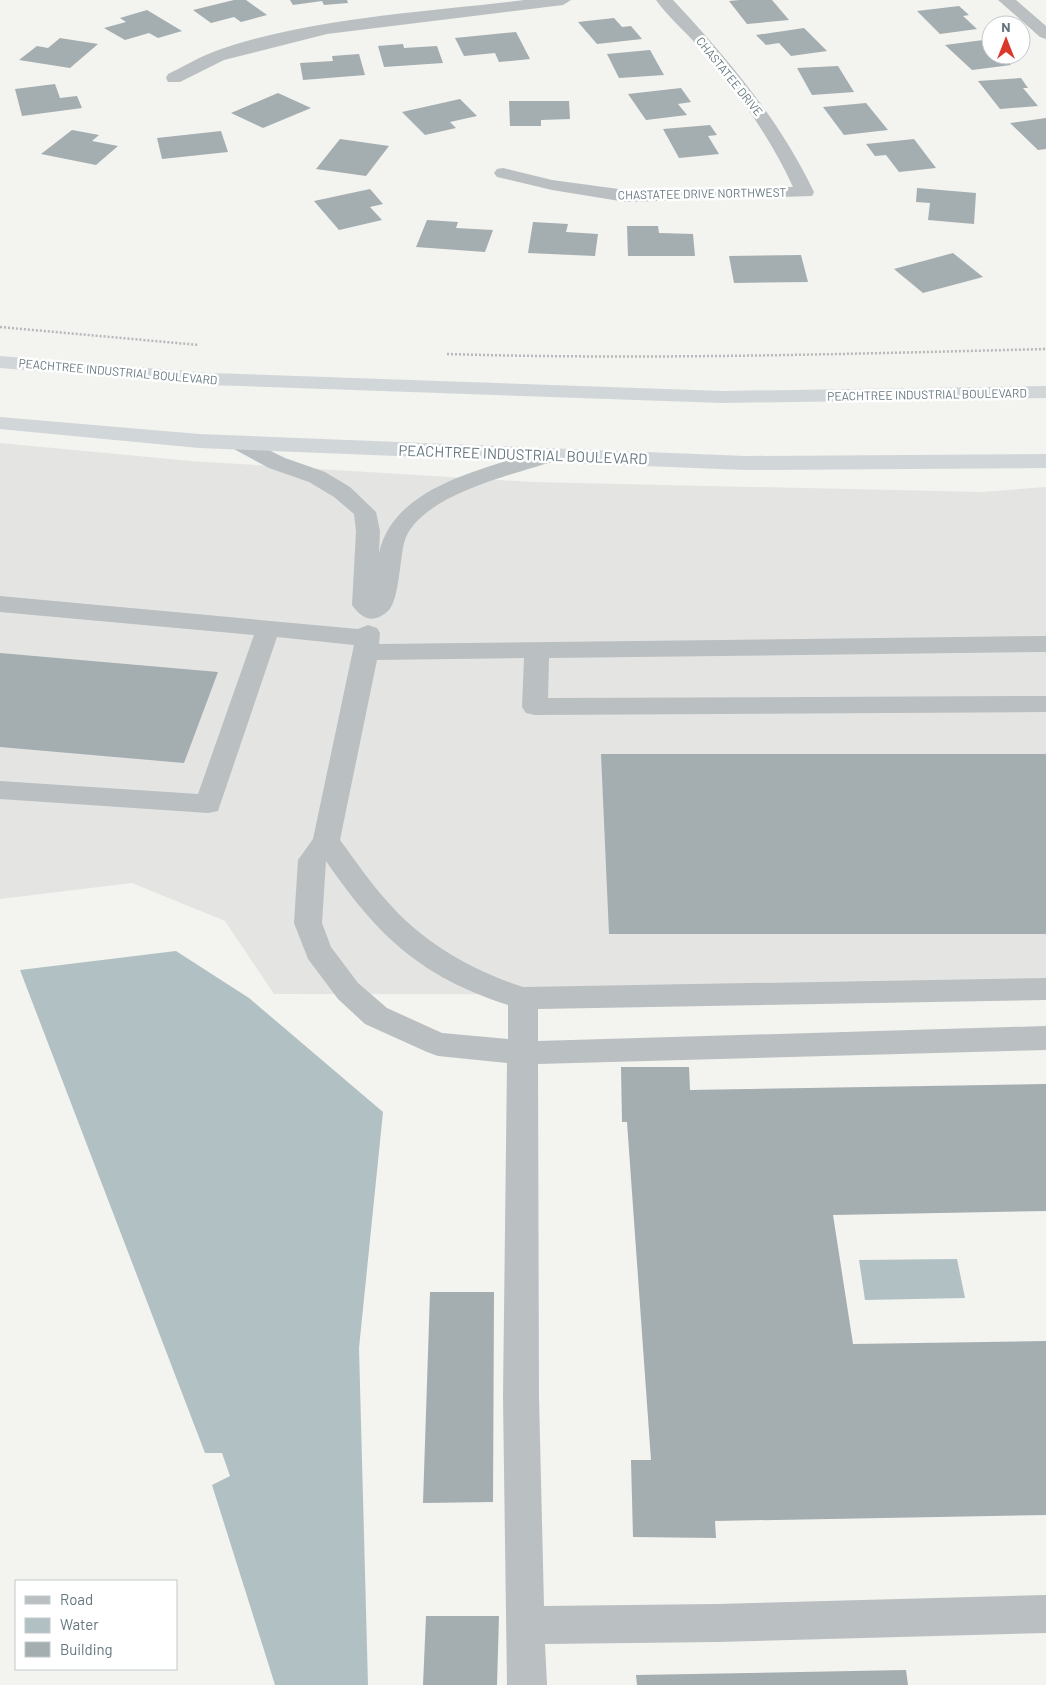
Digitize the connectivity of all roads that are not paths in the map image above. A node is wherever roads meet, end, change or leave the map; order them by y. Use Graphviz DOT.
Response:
graph roads {
  1 [pos="563,0"];
  2 [pos="664,0"];
  3 [pos="1006,0"];
  4 [pos="1046,34"];
  5 [pos="174,78"];
  6 [pos="789,158"];
  7 [pos="503,173"];
  8 [pos="0,362"];
  9 [pos="1046,392"];
  10 [pos="0,423"];
  11 [pos="240,443"];
  12 [pos="550,455"];
  13 [pos="1046,460"];
  14 [pos="0,604"];
  15 [pos="371,612"];
  16 [pos="268,629"];
  17 [pos="1046,644"];
  18 [pos="367,645"];
  19 [pos="537,650"];
  20 [pos="1046,704"];
  21 [pos="0,790"];
  22 [pos="326,841"];
  23 [pos="1046,989"];
  24 [pos="523,998"];
  25 [pos="1046,1038"];
  26 [pos="523,1052"];
  27 [pos="1046,1614"];
  28 [pos="525,1625"];
  29 [pos="526,1685"];
  1 -- 5 [label="street"];
  2 -- 6 [label="street, CHASTATEE DRIVE"];
  3 -- 4 [label="street"];
  6 -- 7 [label="street, CHASTATEE DRIVE NORTHWEST"];
  8 -- 9 [label="highway, PEACHTREE INDUSTRIAL BOULEVARD"];
  10 -- 11 [label="highway, PEACHTREE INDUSTRIAL BOULEVARD"];
  11 -- 12 [label="highway, PEACHTREE INDUSTRIAL BOULEVARD"];
  11 -- 15 [label="street"];
  12 -- 13 [label="highway, PEACHTREE INDUSTRIAL BOULEVARD"];
  12 -- 15 [label="street"];
  14 -- 16 [label="street"];
  15 -- 18 [label="street"];
  16 -- 18 [label="street"];
  16 -- 21 [label="street"];
  17 -- 19 [label="street"];
  18 -- 19 [label="street"];
  18 -- 22 [label="street"];
  19 -- 20 [label="street"];
  22 -- 24 [label="street"];
  22 -- 26 [label="street"];
  23 -- 24 [label="street"];
  24 -- 26 [label="street"];
  25 -- 26 [label="street"];
  26 -- 28 [label="street"];
  27 -- 28 [label="street"];
  28 -- 29 [label="street"];
}
